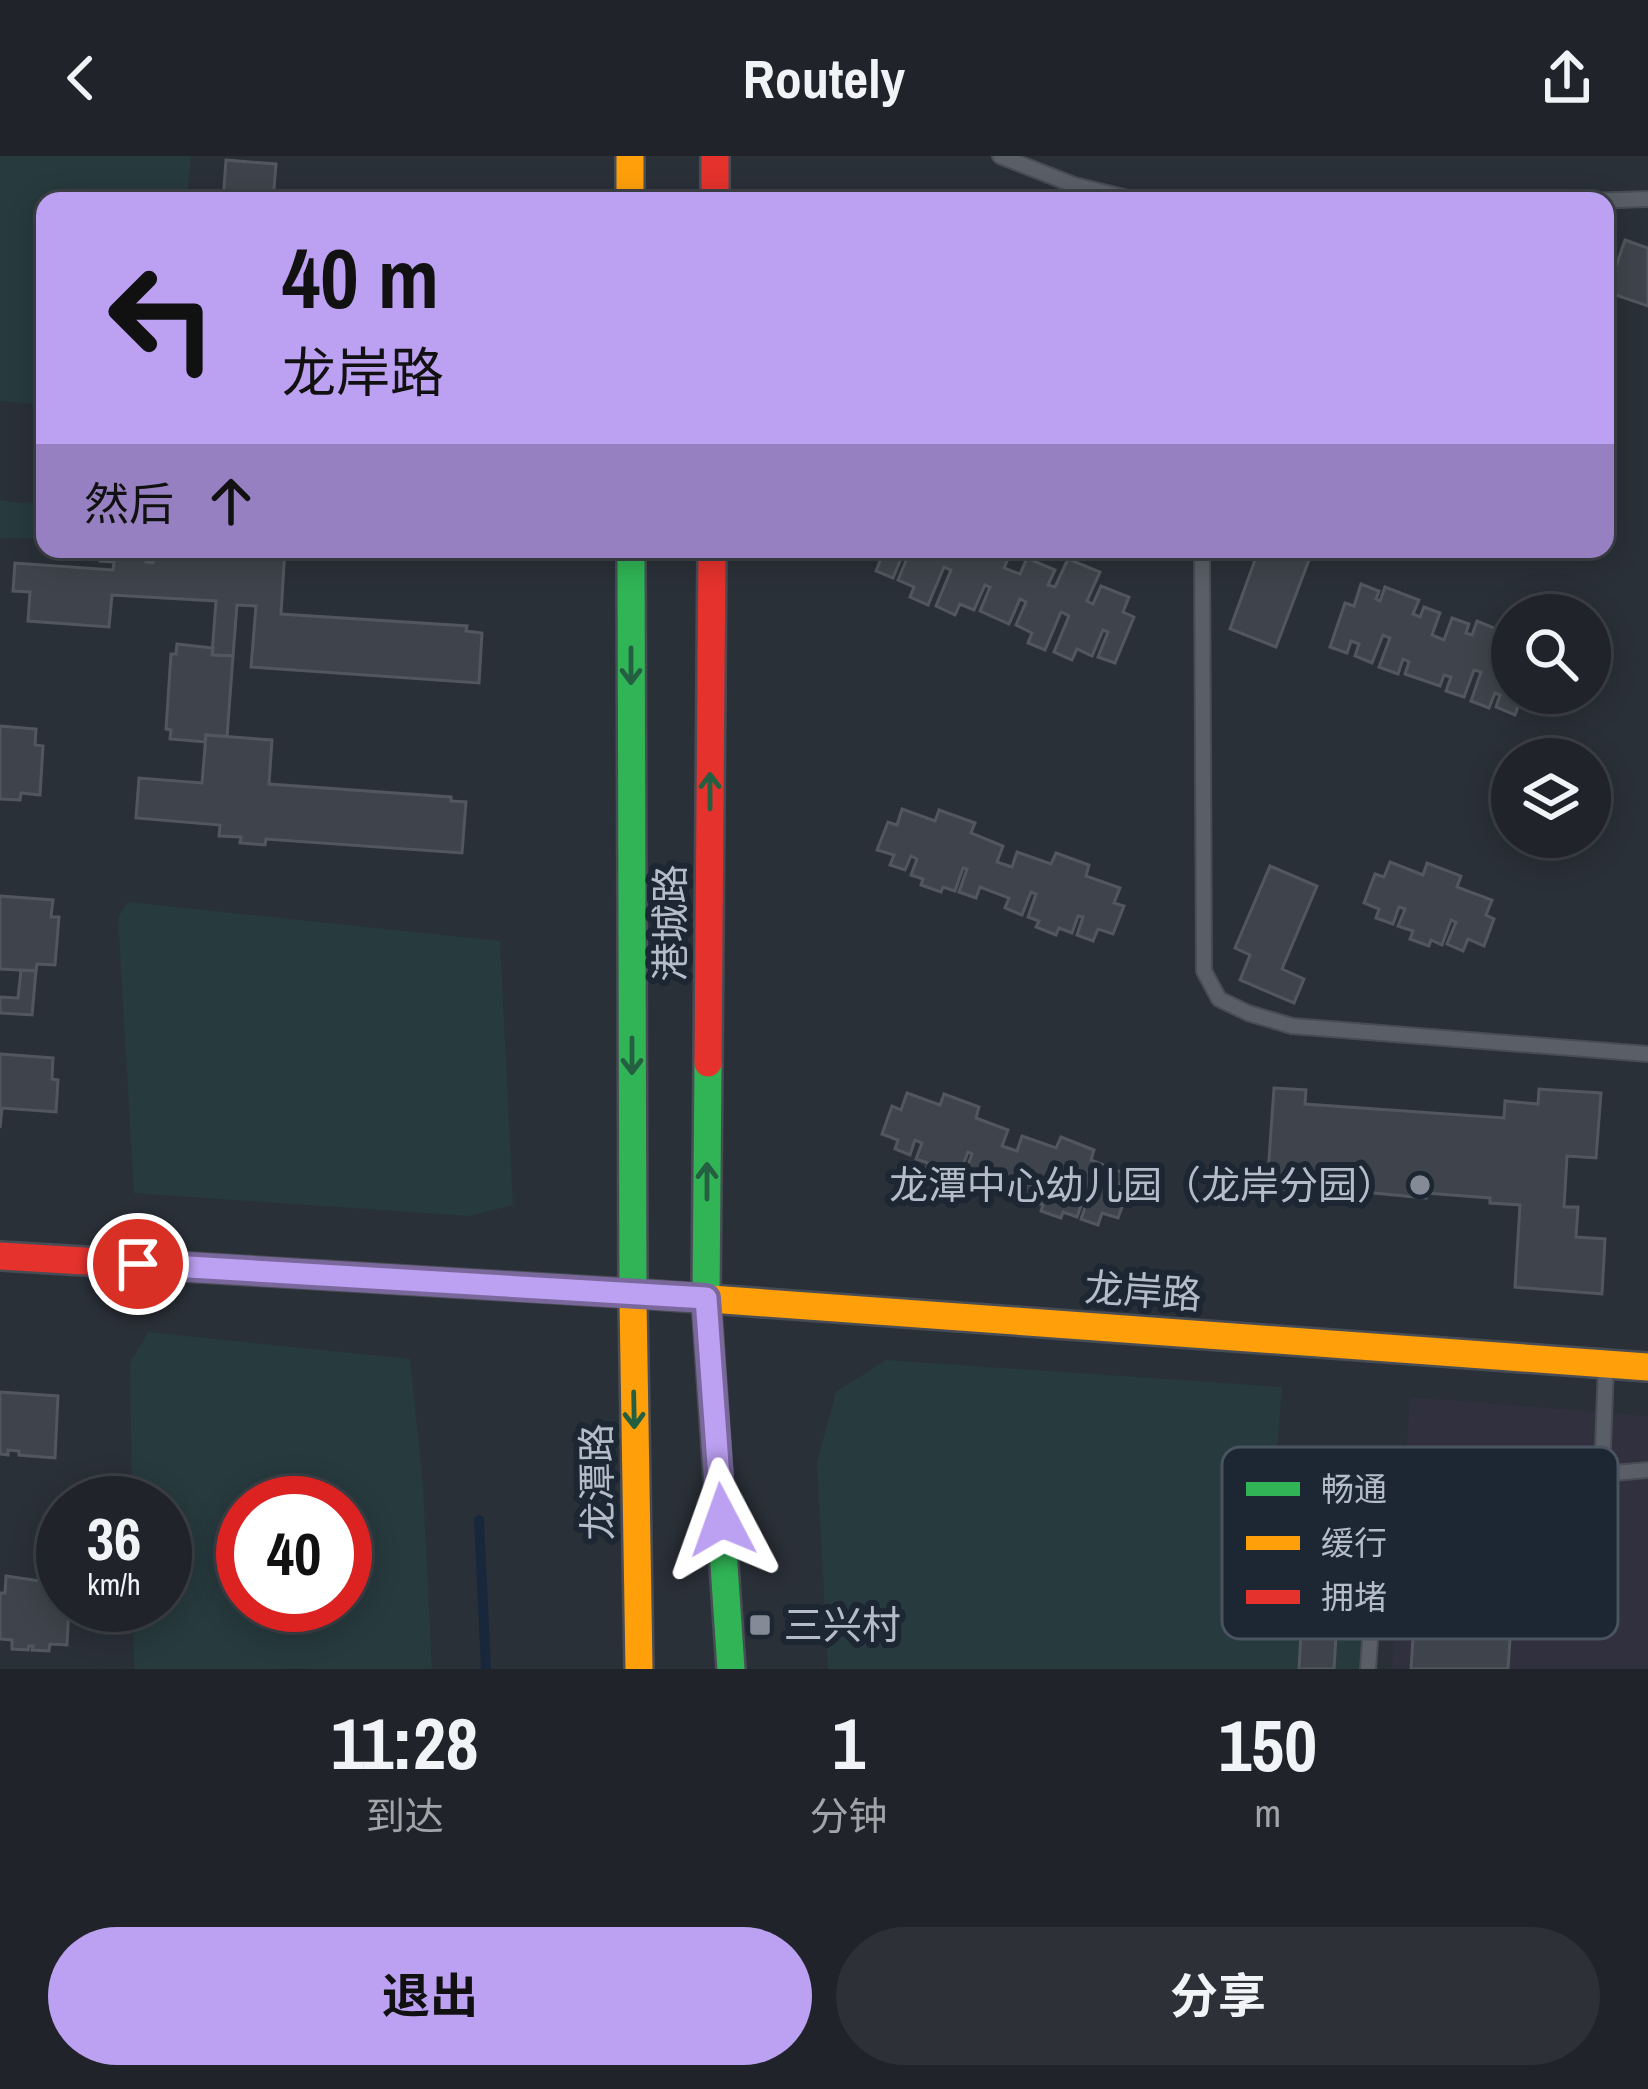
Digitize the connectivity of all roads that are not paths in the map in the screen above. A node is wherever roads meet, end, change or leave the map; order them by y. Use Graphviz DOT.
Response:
graph roads {
  1 [pos="630,156"];
  2 [pos="716,156"];
  3 [pos="1000,156"];
  4 [pos="630,192"];
  5 [pos="715,192"];
  6 [pos="1103,192"];
  7 [pos="1648,199"];
  8 [pos="1614,200"];
  9 [pos="631,558"];
  10 [pos="712,558"];
  11 [pos="1202,558"];
  12 [pos="1648,1054"];
  13 [pos="0,1256"];
  14 [pos="632,1293"];
  15 [pos="706,1298"];
  16 [pos="1606,1364"];
  17 [pos="1648,1367"];
  18 [pos="1603,1447"];
  19 [pos="1648,1470"];
  20 [pos="1618,1473"];
  21 [pos="1370,1639"];
  22 [pos="639,1669"];
  23 [pos="730,1669"];
  24 [pos="1368,1669"];
  1 -- 4 [label="street"];
  2 -- 5 [label="street"];
  3 -- 6 [label="lane"];
  7 -- 8 [label="lane"];
  9 -- 14 [label="street, 港城路, one-way"];
  15 -- 10 [label="street, 港城路, one-way"];
  11 -- 12 [label="lane"];
  13 -- 14 [label="street, 龙岸路"];
  14 -- 15 [label="street, 龙岸路"];
  14 -- 22 [label="street, 龙潭路, one-way"];
  15 -- 16 [label="street, 龙岸路"];
  15 -- 23 [label="street"];
  16 -- 17 [label="street, 龙岸路"];
  16 -- 18 [label="lane"];
  19 -- 20 [label="lane"];
  21 -- 24 [label="lane"];
}
